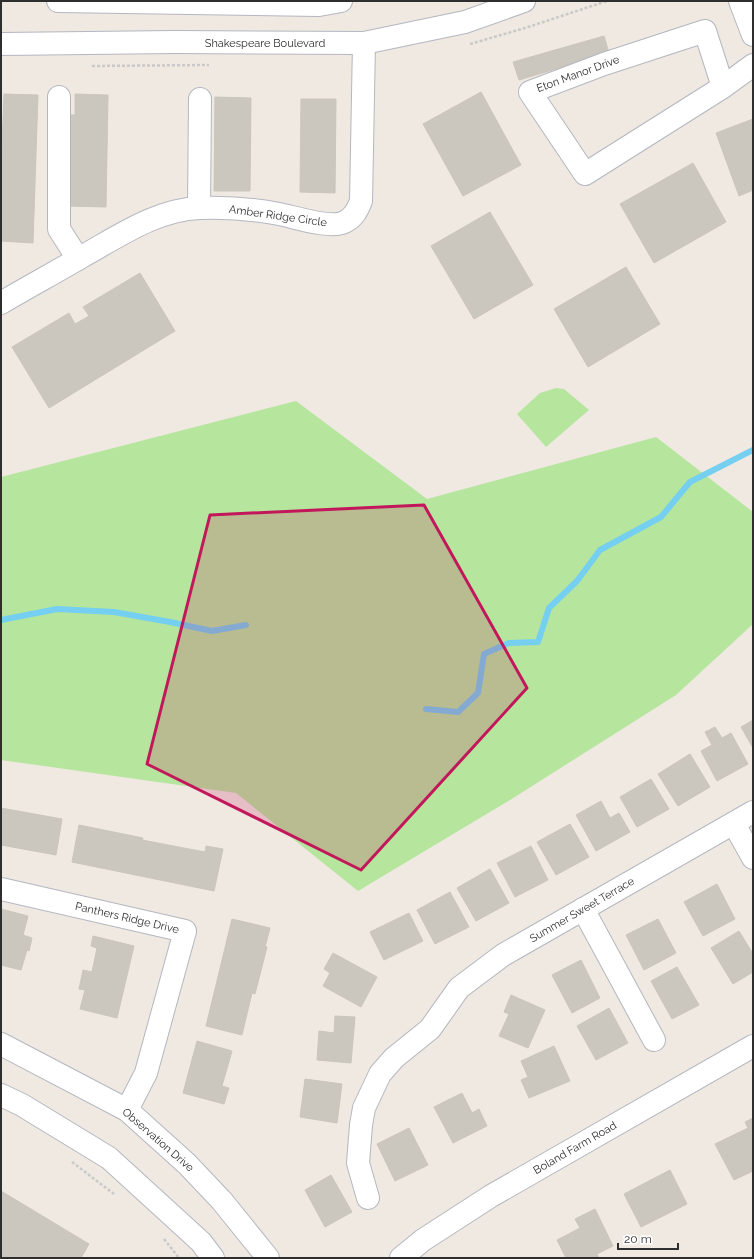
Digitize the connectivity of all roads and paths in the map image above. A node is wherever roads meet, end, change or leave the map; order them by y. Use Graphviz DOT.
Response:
graph roads {
  1 [pos="58,1"];
  2 [pos="341,1"];
  3 [pos="524,1"];
  4 [pos="740,1"];
  5 [pos="753,35"];
  6 [pos="364,43"];
  7 [pos="1,44"];
  8 [pos="753,65"];
  9 [pos="723,87"];
  10 [pos="59,97"];
  11 [pos="200,99"];
  12 [pos="199,208"];
  13 [pos="78,259"];
  14 [pos="1,303"];
  15 [pos="753,812"];
  16 [pos="734,824"];
  17 [pos="753,858"];
  18 [pos="1,889"];
  19 [pos="583,909"];
  20 [pos="654,1040"];
  21 [pos="1,1044"];
  22 [pos="753,1046"];
  23 [pos="1,1095"];
  24 [pos="127,1110"];
  25 [pos="66,1158"];
  26 [pos="115,1194"];
  27 [pos="368,1198"];
  28 [pos="160,1234"];
  29 [pos="179,1258"];
  30 [pos="213,1258"];
  31 [pos="268,1258"];
  32 [pos="401,1258"];
  1 -- 2 [label="street"];
  3 -- 6 [label="street, Shakespeare Boulevard"];
  4 -- 5 [label="street"];
  6 -- 7 [label="street, Shakespeare Boulevard"];
  6 -- 12 [label="street, Amber Ridge Circle"];
  8 -- 9 [label="street, Eton Manor Drive"];
  9 -- 9 [label="street, Eton Manor Drive"];
  10 -- 13 [label="street"];
  11 -- 12 [label="street"];
  12 -- 13 [label="street, Amber Ridge Circle"];
  13 -- 14 [label="street, Amber Ridge Circle"];
  15 -- 16 [label="street, Summer Sweet Terrace"];
  16 -- 17 [label="street"];
  16 -- 19 [label="street, Summer Sweet Terrace"];
  18 -- 24 [label="street, Panthers Ridge Drive"];
  19 -- 20 [label="street"];
  19 -- 27 [label="street, Summer Sweet Terrace"];
  21 -- 24 [label="street, Observation Drive"];
  22 -- 32 [label="street, Boland Farm Road"];
  23 -- 30 [label="street"];
  24 -- 31 [label="street, Observation Drive"];
  25 -- 26 [label="path"];
  28 -- 29 [label="path"];
}
